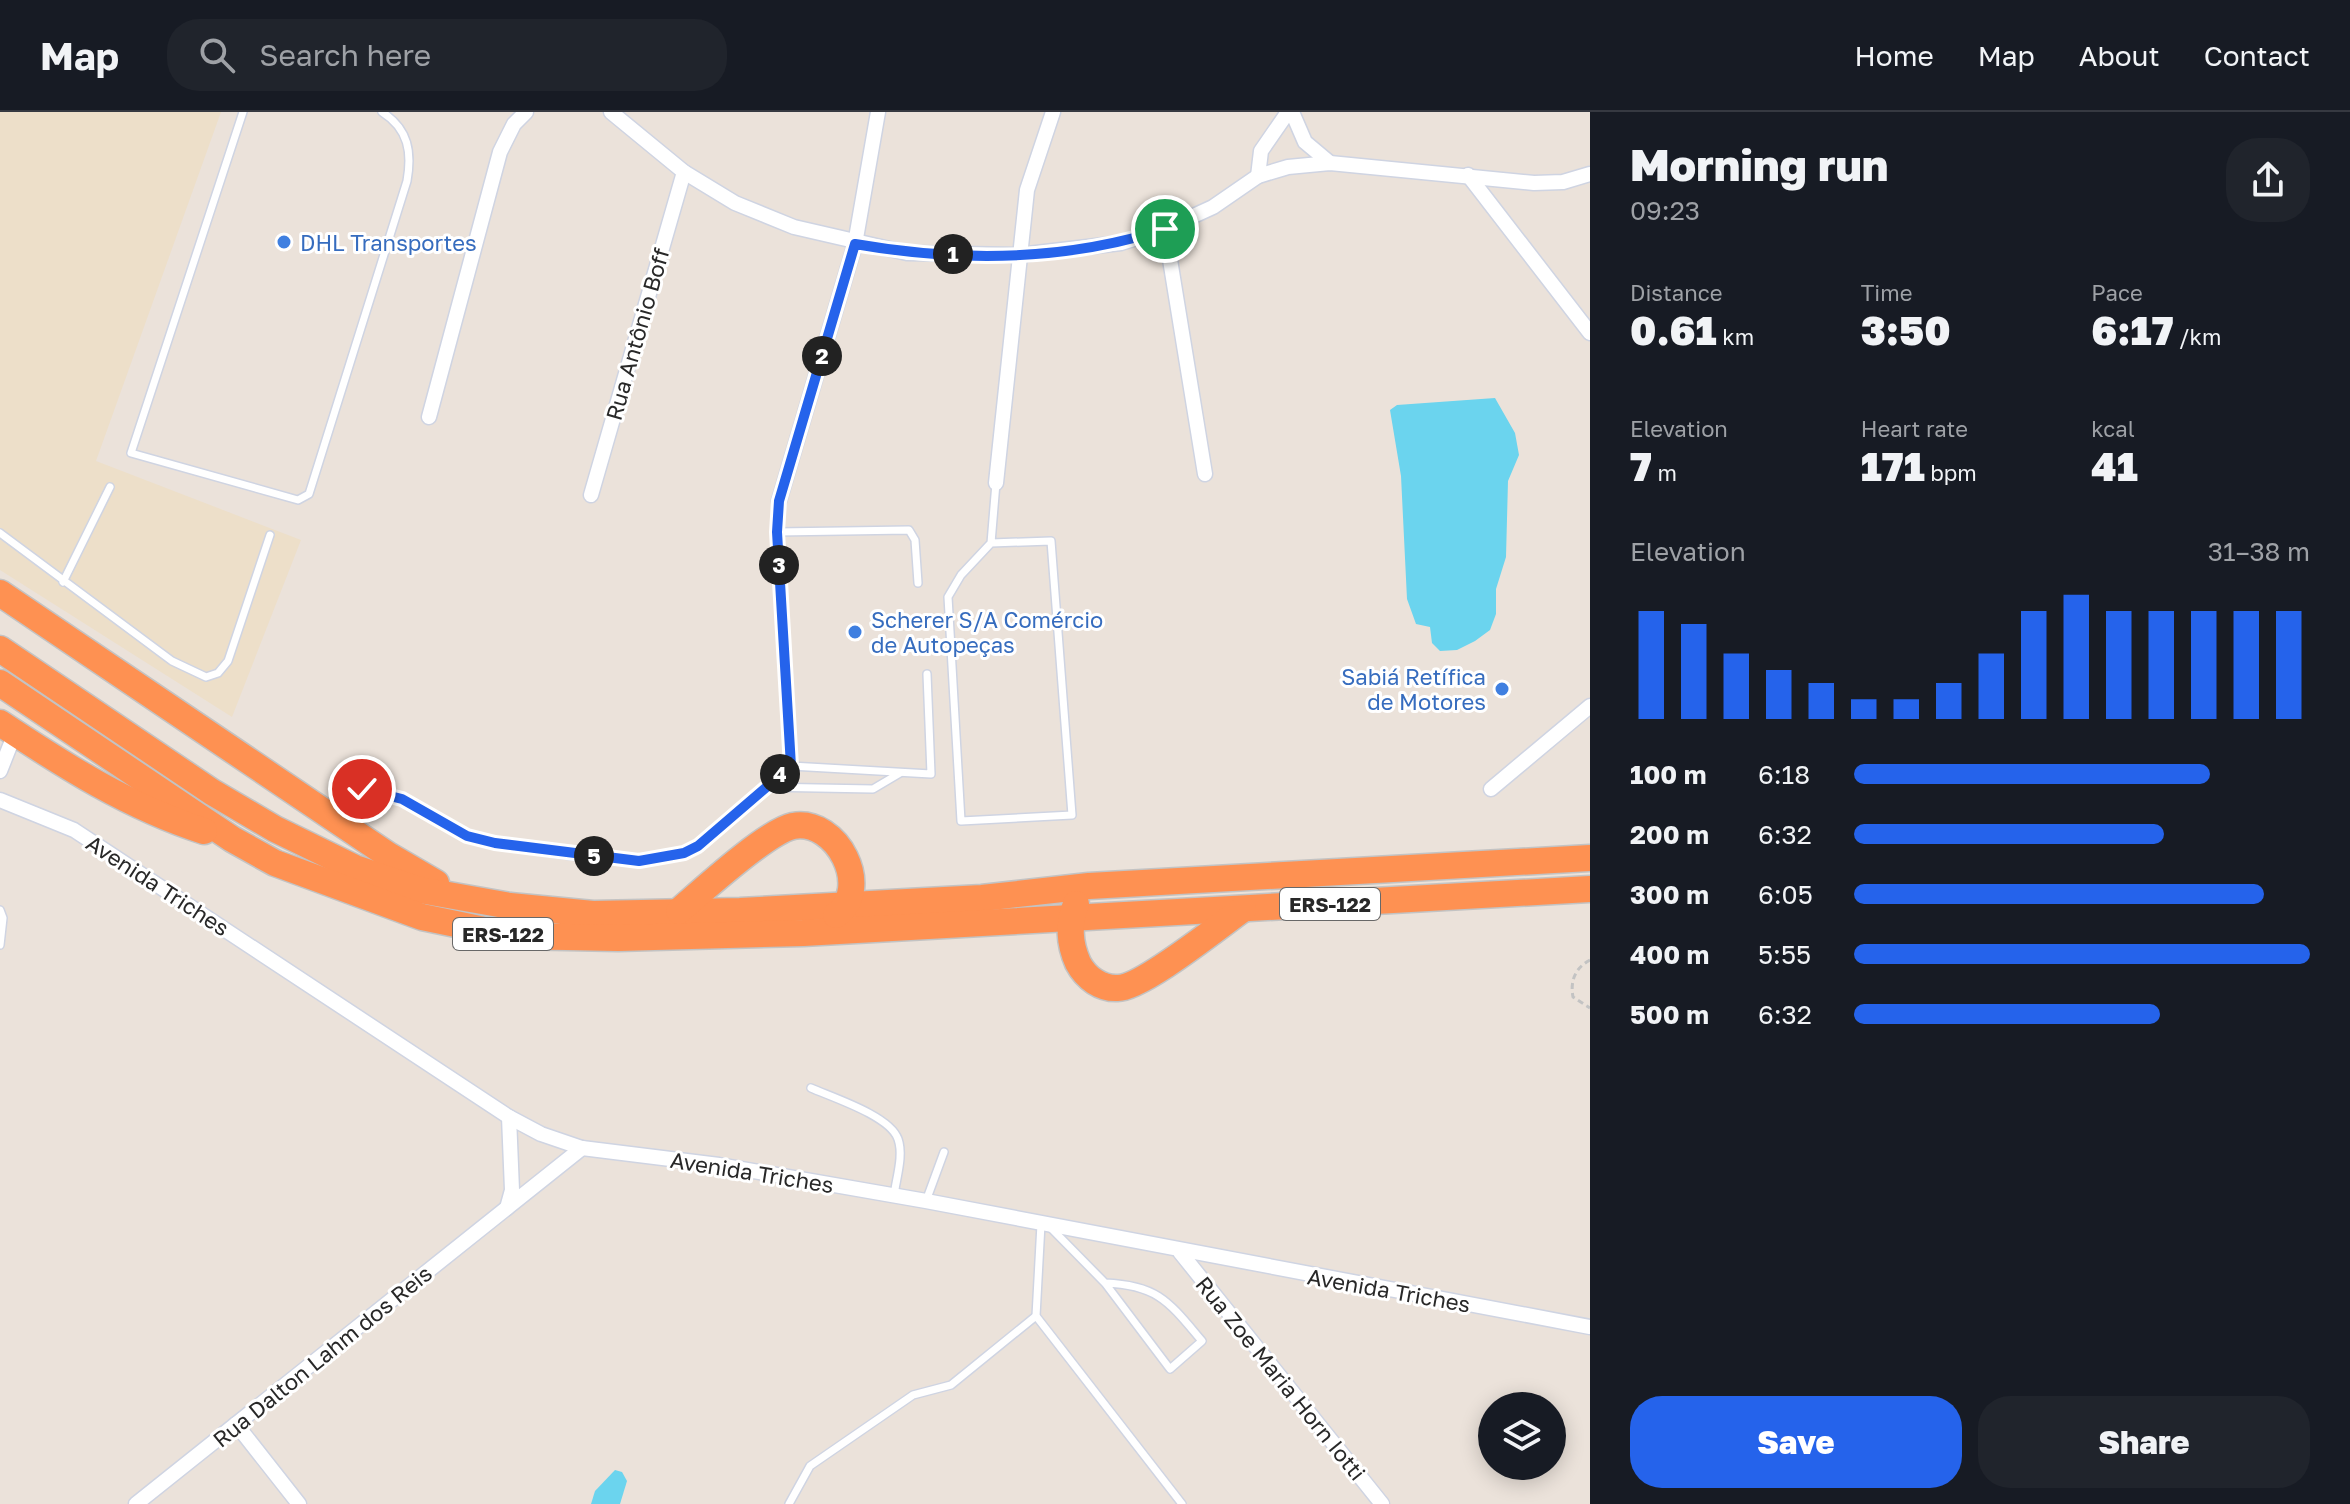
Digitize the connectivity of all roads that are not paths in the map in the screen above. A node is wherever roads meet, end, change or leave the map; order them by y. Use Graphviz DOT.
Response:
graph roads {
  1 [pos="243,112"];
  2 [pos="382,112"];
  3 [pos="526,112"];
  4 [pos="611,112"];
  5 [pos="878,112"];
  6 [pos="1053,112"];
  7 [pos="1290,112"];
  8 [pos="1330,163"];
  9 [pos="684,172"];
  10 [pos="1590,174"];
  11 [pos="1468,175"];
  12 [pos="1258,176"];
  13 [pos="1165,229"];
  14 [pos="855,244"];
  15 [pos="1019,255"];
  16 [pos="1590,333"];
  17 [pos="429,417"];
  18 [pos="1205,474"];
  19 [pos="996,483"];
  20 [pos="110,487"];
  21 [pos="591,495"];
  22 [pos="779,501"];
  23 [pos="777,532"];
  24 [pos="0,533"];
  25 [pos="270,535"];
  26 [pos="991,543"];
  27 [pos="63,582"];
  28 [pos="918,583"];
  29 [pos="0,593"];
  30 [pos="0,649"];
  31 [pos="927,674"];
  32 [pos="0,683"];
  33 [pos="1590,706"];
  34 [pos="8,728"];
  35 [pos="791,766"];
  36 [pos="0,771"];
  37 [pos="901,773"];
  38 [pos="763,787"];
  39 [pos="1491,789"];
  40 [pos="0,800"];
  41 [pos="331,815"];
  42 [pos="232,839"];
  43 [pos="1590,858"];
  44 [pos="1089,886"];
  45 [pos="1590,889"];
  46 [pos="460,896"];
  47 [pos="848,905"];
  48 [pos="1243,909"];
  49 [pos="0,910"];
  50 [pos="679,911"];
  51 [pos="1071,917"];
  52 [pos="803,933"];
  53 [pos="0,945"];
  54 [pos="811,1088"];
  55 [pos="509,1117"];
  56 [pos="582,1148"];
  57 [pos="944,1152"];
  58 [pos="894,1196"];
  59 [pos="926,1201"];
  60 [pos="507,1208"];
  61 [pos="1045,1225"];
  62 [pos="1180,1252"];
  63 [pos="1105,1283"];
  64 [pos="1036,1316"];
  65 [pos="1590,1327"];
  66 [pos="236,1424"];
  67 [pos="136,1504"];
  68 [pos="299,1504"];
  69 [pos="789,1504"];
  70 [pos="1182,1504"];
  71 [pos="1382,1504"];
  1 -- 2 [label="lane"];
  3 -- 17 [label="street"];
  4 -- 9 [label="street"];
  5 -- 14 [label="street"];
  6 -- 15 [label="street"];
  7 -- 8 [label="street"];
  7 -- 12 [label="street"];
  8 -- 11 [label="street"];
  8 -- 12 [label="street"];
  9 -- 14 [label="street"];
  9 -- 21 [label="street, Rua Antônio Boff"];
  10 -- 11 [label="street"];
  11 -- 16 [label="street"];
  12 -- 13 [label="street"];
  13 -- 15 [label="street"];
  13 -- 18 [label="street"];
  14 -- 15 [label="street"];
  14 -- 22 [label="street"];
  15 -- 19 [label="street"];
  19 -- 26 [label="lane"];
  20 -- 27 [label="lane"];
  22 -- 23 [label="lane"];
  23 -- 28 [label="lane"];
  23 -- 35 [label="lane"];
  24 -- 27 [label="lane"];
  25 -- 27 [label="lane"];
  26 -- 26 [label="lane"];
  29 -- 41 [label="highway"];
  30 -- 46 [label="highway, ERS-122"];
  31 -- 37 [label="lane"];
  32 -- 42 [label="highway, ERS-122"];
  33 -- 39 [label="street"];
  34 -- 36 [label="street"];
  34 -- 42 [label="highway"];
  35 -- 37 [label="lane"];
  35 -- 38 [label="lane"];
  37 -- 38 [label="lane"];
  38 -- 41 [label="lane"];
  40 -- 55 [label="street, Avenida Triches"];
  41 -- 46 [label="highway"];
  42 -- 52 [label="highway, ERS-122"];
  43 -- 44 [label="highway, ERS-122"];
  44 -- 47 [label="highway, ERS-122"];
  44 -- 51 [label="highway"];
  45 -- 48 [label="highway, ERS-122"];
  46 -- 50 [label="highway, ERS-122"];
  47 -- 50 [label="highway, ERS-122"];
  47 -- 50 [label="highway"];
  47 -- 52 [label="highway"];
  48 -- 51 [label="highway, ERS-122"];
  48 -- 51 [label="highway"];
  49 -- 53 [label="lane"];
  51 -- 52 [label="highway, ERS-122"];
  54 -- 58 [label="lane"];
  55 -- 56 [label="street, Avenida Triches"];
  55 -- 60 [label="street"];
  56 -- 58 [label="street, Avenida Triches"];
  56 -- 60 [label="street, Rua Dalton Lahm dos Reis"];
  57 -- 59 [label="lane"];
  58 -- 59 [label="street, Avenida Triches"];
  59 -- 61 [label="street, Avenida Triches"];
  60 -- 66 [label="street, Rua Dalton Lahm dos Reis"];
  61 -- 62 [label="street, Avenida Triches"];
  61 -- 63 [label="lane"];
  61 -- 64 [label="lane"];
  62 -- 65 [label="street, Avenida Triches"];
  62 -- 71 [label="street, Rua Zoe Maria Horn Iotti"];
  63 -- 63 [label="lane"];
  64 -- 69 [label="lane"];
  64 -- 70 [label="lane"];
  66 -- 67 [label="street, Rua Dalton Lahm dos Reis"];
  66 -- 68 [label="street"];
}
